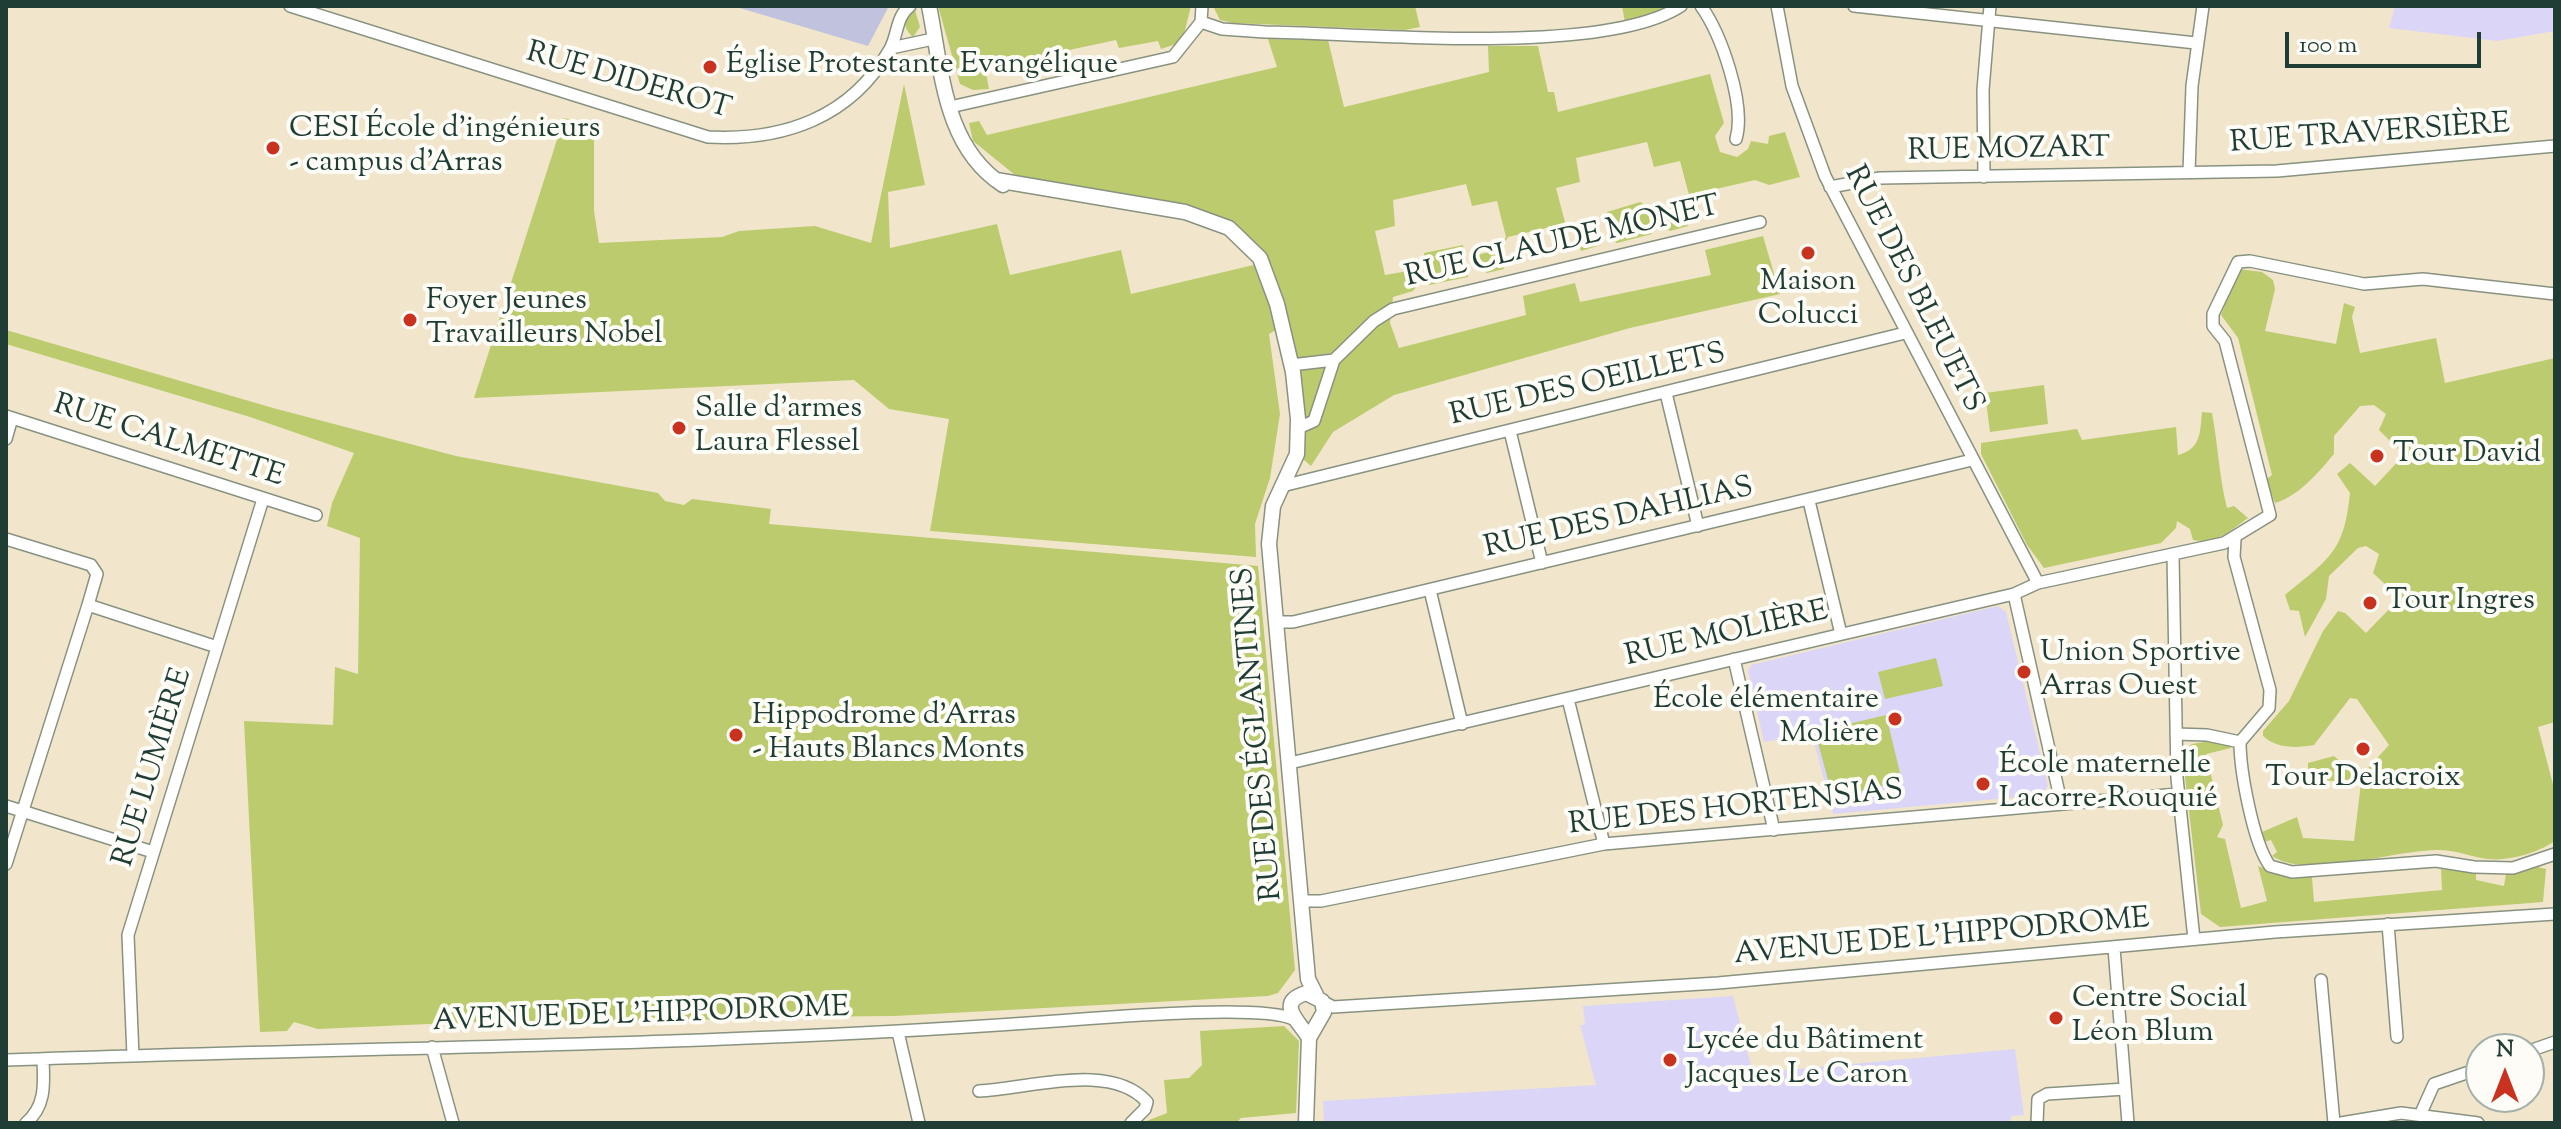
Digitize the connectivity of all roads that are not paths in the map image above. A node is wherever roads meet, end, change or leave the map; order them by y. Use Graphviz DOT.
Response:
graph roads {
  1 [pos="290,6"];
  2 [pos="1202,6"];
  3 [pos="1681,6"];
  4 [pos="1701,6"];
  5 [pos="1777,6"];
  6 [pos="1854,6"];
  7 [pos="1990,6"];
  8 [pos="2203,6"];
  9 [pos="926,7"];
  10 [pos="906,9"];
  11 [pos="1988,21"];
  12 [pos="1201,22"];
  13 [pos="933,39"];
  14 [pos="2196,43"];
  15 [pos="891,48"];
  16 [pos="950,107"];
  17 [pos="1736,139"];
  18 [pos="2555,146"];
  19 [pos="2189,172"];
  20 [pos="1984,177"];
  21 [pos="1830,187"];
  22 [pos="1760,222"];
  23 [pos="2555,294"];
  24 [pos="1905,333"];
  25 [pos="1334,360"];
  26 [pos="1291,365"];
  27 [pos="1666,393"];
  28 [pos="9,417"];
  29 [pos="1298,428"];
  30 [pos="1510,431"];
  31 [pos="6,439"];
  32 [pos="1972,460"];
  33 [pos="1282,486"];
  34 [pos="263,499"];
  35 [pos="1809,501"];
  36 [pos="316,515"];
  37 [pos="1698,526"];
  38 [pos="6,539"];
  39 [pos="2235,539"];
  40 [pos="2173,555"];
  41 [pos="1542,563"];
  42 [pos="2038,583"];
  43 [pos="1430,590"];
  44 [pos="2014,594"];
  45 [pos="88,605"];
  46 [pos="1276,622"];
  47 [pos="1841,634"];
  48 [pos="217,647"];
  49 [pos="1734,659"];
  50 [pos="1568,699"];
  51 [pos="1462,724"];
  52 [pos="2176,734"];
  53 [pos="2240,742"];
  54 [pos="1290,763"];
  55 [pos="2178,794"];
  56 [pos="2061,802"];
  57 [pos="6,806"];
  58 [pos="22,811"];
  59 [pos="1774,830"];
  60 [pos="1604,844"];
  61 [pos="153,852"];
  62 [pos="2555,854"];
  63 [pos="2555,863"];
  64 [pos="6,864"];
  65 [pos="1303,901"];
  66 [pos="2555,907"];
  67 [pos="2555,914"];
  68 [pos="2388,924"];
  69 [pos="2194,939"];
  70 [pos="2114,948"];
  71 [pos="2321,980"];
  72 [pos="1315,1006"];
  73 [pos="1277,1012"];
  74 [pos="1296,1022"];
  75 [pos="898,1032"];
  76 [pos="2397,1037"];
  77 [pos="1309,1038"];
  78 [pos="432,1047"];
  79 [pos="133,1056"];
  80 [pos="6,1060"];
  81 [pos="43,1060"];
  82 [pos="2465,1073"];
  83 [pos="2125,1089"];
  84 [pos="979,1091"];
  85 [pos="2421,1113"];
  86 [pos="26,1123"];
  87 [pos="453,1123"];
  88 [pos="919,1123"];
  89 [pos="1131,1123"];
  90 [pos="1306,1123"];
  91 [pos="2037,1123"];
  92 [pos="2128,1123"];
  93 [pos="2334,1123"];
  94 [pos="2341,1123"];
  95 [pos="2478,1123"];
  1 -- 15 [label="street, RUE DIDEROT"];
  2 -- 12 [label="street"];
  3 -- 12 [label="street"];
  4 -- 17 [label="street"];
  5 -- 21 [label="street, RUE DES BLEUETS"];
  6 -- 11 [label="street"];
  7 -- 11 [label="street"];
  8 -- 14 [label="street"];
  9 -- 13 [label="street"];
  10 -- 15 [label="street, RUE DIDEROT"];
  11 -- 14 [label="street"];
  11 -- 20 [label="street"];
  12 -- 16 [label="street"];
  13 -- 15 [label="street"];
  13 -- 16 [label="street"];
  14 -- 19 [label="street"];
  16 -- 26 [label="street, RUE DES ÉGLANTINES"];
  18 -- 19 [label="street, RUE TRAVERSIÈRE"];
  19 -- 20 [label="street, RUE MOZART"];
  20 -- 21 [label="street, RUE MOZART"];
  21 -- 24 [label="street, RUE DES BLEUETS"];
  22 -- 25 [label="street, RUE CLAUDE MONET"];
  23 -- 39 [label="street, RUE MOLIÈRE"];
  24 -- 27 [label="street, RUE DES OEILLETS"];
  24 -- 32 [label="street, RUE DES BLEUETS"];
  25 -- 26 [label="street"];
  25 -- 29 [label="street, RUE CLAUDE MONET"];
  26 -- 29 [label="street, RUE DES ÉGLANTINES"];
  27 -- 30 [label="street, RUE DES OEILLETS"];
  27 -- 37 [label="street"];
  28 -- 31 [label="street"];
  28 -- 34 [label="street, RUE CALMETTE"];
  29 -- 33 [label="street, RUE DES ÉGLANTINES"];
  30 -- 33 [label="street, RUE DES OEILLETS"];
  30 -- 41 [label="street"];
  32 -- 35 [label="street, RUE DES DAHLIAS"];
  32 -- 42 [label="street, RUE DES BLEUETS"];
  33 -- 46 [label="street, RUE DES ÉGLANTINES"];
  34 -- 36 [label="street, RUE CALMETTE"];
  34 -- 48 [label="street, RUE LUMIÈRE"];
  35 -- 37 [label="street, RUE DES DAHLIAS"];
  35 -- 47 [label="street"];
  37 -- 41 [label="street, RUE DES DAHLIAS"];
  38 -- 45 [label="street"];
  39 -- 40 [label="street, RUE MOLIÈRE"];
  39 -- 53 [label="street"];
  40 -- 42 [label="street, RUE MOLIÈRE"];
  40 -- 52 [label="street"];
  41 -- 43 [label="street, RUE DES DAHLIAS"];
  42 -- 44 [label="street, RUE MOLIÈRE"];
  43 -- 46 [label="street, RUE DES DAHLIAS"];
  43 -- 51 [label="street"];
  44 -- 47 [label="street, RUE MOLIÈRE"];
  44 -- 56 [label="street"];
  45 -- 48 [label="street"];
  45 -- 58 [label="street"];
  46 -- 54 [label="street, RUE DES ÉGLANTINES"];
  47 -- 49 [label="street, RUE MOLIÈRE"];
  48 -- 61 [label="street, RUE LUMIÈRE"];
  49 -- 50 [label="street, RUE MOLIÈRE"];
  49 -- 59 [label="street"];
  50 -- 51 [label="street, RUE MOLIÈRE"];
  50 -- 60 [label="street"];
  51 -- 54 [label="street, RUE MOLIÈRE"];
  52 -- 53 [label="street"];
  52 -- 55 [label="street"];
  53 -- 62 [label="street"];
  54 -- 65 [label="street, RUE DES ÉGLANTINES"];
  55 -- 56 [label="street, RUE DES HORTENSIAS"];
  55 -- 69 [label="street"];
  56 -- 59 [label="street, RUE DES HORTENSIAS"];
  57 -- 58 [label="street"];
  58 -- 61 [label="street"];
  58 -- 64 [label="street"];
  59 -- 60 [label="street, RUE DES HORTENSIAS"];
  60 -- 65 [label="street, RUE DES HORTENSIAS"];
  61 -- 79 [label="street, RUE LUMIÈRE"];
  62 -- 63 [label="street"];
  65 -- 72 [label="street, RUE DES ÉGLANTINES"];
  66 -- 67 [label="street"];
  67 -- 68 [label="street, AVENUE DE L'HIPPODROME"];
  68 -- 69 [label="street, AVENUE DE L'HIPPODROME"];
  68 -- 76 [label="street"];
  69 -- 70 [label="street, AVENUE DE L'HIPPODROME"];
  70 -- 72 [label="street, AVENUE DE L'HIPPODROME"];
  70 -- 83 [label="street"];
  71 -- 93 [label="street"];
  72 -- 73 [label="street, AVENUE DE L'HIPPODROME"];
  72 -- 74 [label="street"];
  72 -- 74 [label="street"];
  72 -- 77 [label="street, RUE DES ÉGLANTINES"];
  73 -- 74 [label="street, AVENUE DE L'HIPPODROME"];
  73 -- 75 [label="street, AVENUE DE L'HIPPODROME"];
  74 -- 77 [label="street"];
  75 -- 78 [label="street, AVENUE DE L'HIPPODROME"];
  75 -- 88 [label="street"];
  77 -- 90 [label="street"];
  78 -- 79 [label="street, AVENUE DE L'HIPPODROME"];
  78 -- 87 [label="street"];
  79 -- 81 [label="street, AVENUE DE L'HIPPODROME"];
  80 -- 81 [label="street, AVENUE DE L'HIPPODROME"];
  81 -- 86 [label="street"];
  82 -- 85 [label="street"];
  83 -- 91 [label="street"];
  83 -- 92 [label="street"];
  84 -- 89 [label="street"];
  85 -- 94 [label="street"];
  85 -- 95 [label="street"];
}
